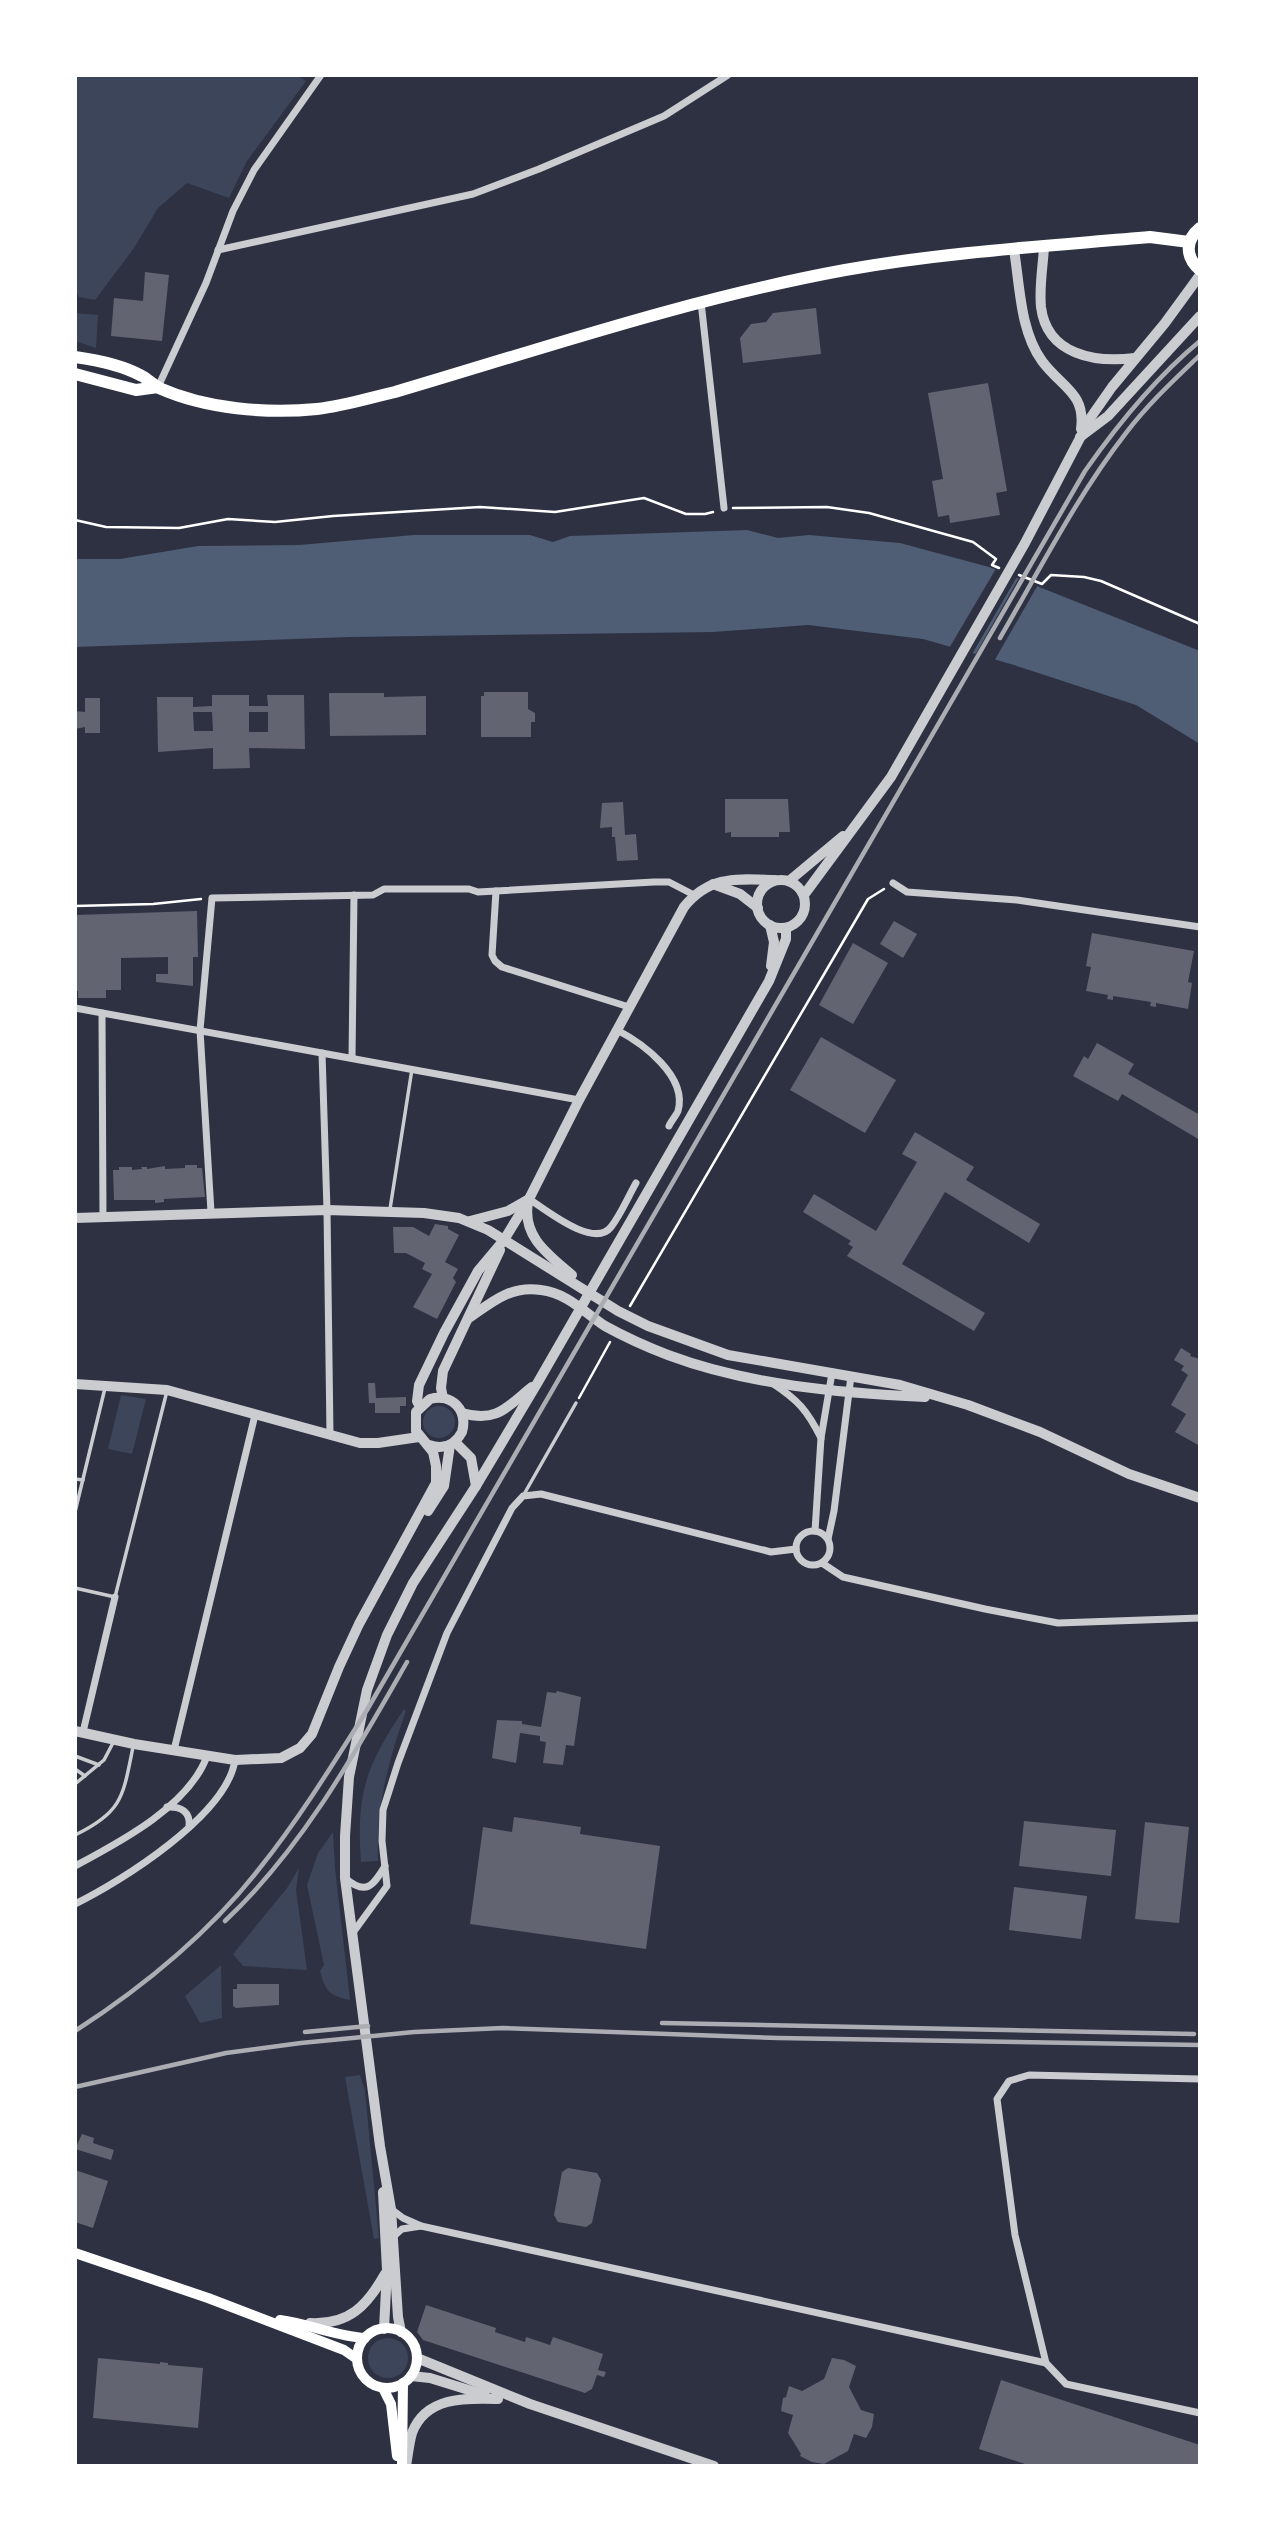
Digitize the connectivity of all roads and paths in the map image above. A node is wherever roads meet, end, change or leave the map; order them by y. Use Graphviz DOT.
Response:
graph roads {
  1 [pos="321,75"];
  2 [pos="728,75"];
  3 [pos="1200,228"];
  4 [pos="1189,242"];
  5 [pos="1044,247"];
  6 [pos="218,250"];
  7 [pos="1014,250"];
  8 [pos="1200,272"];
  9 [pos="701,302"];
  10 [pos="1200,316"];
  11 [pos="75,351"];
  12 [pos="75,357"];
  13 [pos="1135,358"];
  14 [pos="96,360"];
  15 [pos="75,374"];
  16 [pos="158,387"];
  17 [pos="1080,437"];
  18 [pos="724,508"];
  19 [pos="75,520"];
  20 [pos="1011,570"];
  21 [pos="1200,624"];
  22 [pos="861,819"];
  23 [pos="775,880"];
  24 [pos="789,881"];
  25 [pos="712,883"];
  26 [pos="893,883"];
  27 [pos="496,891"];
  28 [pos="354,895"];
  29 [pos="694,895"];
  30 [pos="804,895"];
  31 [pos="212,898"];
  32 [pos="75,906"];
  33 [pos="758,908"];
  34 [pos="770,925"];
  35 [pos="1200,927"];
  36 [pos="786,928"];
  37 [pos="769,981"];
  38 [pos="629,1007"];
  39 [pos="75,1008"];
  40 [pos="102,1013"];
  41 [pos="200,1030"];
  42 [pos="617,1030"];
  43 [pos="323,1053"];
  44 [pos="352,1058"];
  45 [pos="412,1069"];
  46 [pos="579,1100"];
  47 [pos="669,1125"];
  48 [pos="636,1183"];
  49 [pos="529,1199"];
  50 [pos="327,1210"];
  51 [pos="212,1212"];
  52 [pos="390,1212"];
  53 [pos="103,1217"];
  54 [pos="75,1218"];
  55 [pos="470,1221"];
  56 [pos="504,1240"];
  57 [pos="592,1295"];
  58 [pos="636,1296"];
  59 [pos="469,1318"];
  60 [pos="608,1346"];
  61 [pos="832,1373"];
  62 [pos="851,1376"];
  63 [pos="769,1381"];
  64 [pos="538,1382"];
  65 [pos="75,1384"];
  66 [pos="105,1385"];
  67 [pos="167,1390"];
  68 [pos="829,1390"];
  69 [pos="849,1391"];
  70 [pos="936,1397"];
  71 [pos="443,1398"];
  72 [pos="576,1403"];
  73 [pos="419,1407"];
  74 [pos="462,1413"];
  75 [pos="255,1415"];
  76 [pos="330,1434"];
  77 [pos="419,1437"];
  78 [pos="821,1438"];
  79 [pos="453,1443"];
  80 [pos="429,1445"];
  81 [pos="75,1479"];
  82 [pos="83,1480"];
  83 [pos="476,1486"];
  84 [pos="523,1496"];
  85 [pos="1200,1498"];
  86 [pos="75,1512"];
  87 [pos="412,1530"];
  88 [pos="816,1531"];
  89 [pos="828,1539"];
  90 [pos="796,1549"];
  91 [pos="822,1563"];
  92 [pos="75,1588"];
  93 [pos="115,1597"];
  94 [pos="1200,1618"];
  95 [pos="79,1732"];
  96 [pos="114,1739"];
  97 [pos="134,1744"];
  98 [pos="174,1750"];
  99 [pos="75,1756"];
  100 [pos="207,1756"];
  101 [pos="235,1760"];
  102 [pos="99,1765"];
  103 [pos="75,1769"];
  104 [pos="86,1777"];
  105 [pos="75,1784"];
  106 [pos="167,1807"];
  107 [pos="189,1827"];
  108 [pos="75,1835"];
  109 [pos="75,1866"];
  110 [pos="385,1866"];
  111 [pos="345,1878"];
  112 [pos="75,1904"];
  113 [pos="351,1935"];
  114 [pos="1200,2079"];
  115 [pos="380,2146"];
  116 [pos="391,2209"];
  117 [pos="421,2226"];
  118 [pos="393,2237"];
  119 [pos="75,2253"];
  120 [pos="387,2270"];
  121 [pos="264,2319"];
  122 [pos="299,2322"];
  123 [pos="384,2329"];
  124 [pos="401,2332"];
  125 [pos="365,2338"];
  126 [pos="417,2358"];
  127 [pos="357,2359"];
  128 [pos="1046,2363"];
  129 [pos="407,2380"];
  130 [pos="383,2388"];
  131 [pos="498,2399"];
  132 [pos="530,2404"];
  133 [pos="1200,2413"];
  134 [pos="402,2466"];
  135 [pos="714,2466"];
  1 -- 6 [label="street"];
  2 -- 6 [label="street"];
  3 -- 4 [label="main road"];
  4 -- 5 [label="main road"];
  4 -- 8 [label="main road"];
  5 -- 7 [label="main road"];
  5 -- 13 [label="street"];
  6 -- 16 [label="street"];
  7 -- 9 [label="main road"];
  7 -- 17 [label="street"];
  8 -- 13 [label="street"];
  9 -- 16 [label="main road"];
  9 -- 18 [label="street"];
  10 -- 17 [label="street"];
  11 -- 14 [label="street"];
  12 -- 14 [label="main road"];
  13 -- 17 [label="street"];
  14 -- 16 [label="main road"];
  15 -- 16 [label="main road"];
  17 -- 20 [label="street"];
  18 -- 19 [label="path"];
  18 -- 20 [label="path"];
  20 -- 21 [label="path"];
  20 -- 22 [label="street"];
  22 -- 24 [label="street"];
  22 -- 30 [label="street"];
  23 -- 24 [label="street"];
  23 -- 25 [label="street"];
  23 -- 33 [label="street"];
  24 -- 30 [label="street"];
  25 -- 29 [label="street"];
  25 -- 33 [label="street"];
  26 -- 35 [label="street"];
  26 -- 58 [label="path"];
  27 -- 28 [label="street"];
  27 -- 29 [label="street"];
  27 -- 38 [label="street"];
  28 -- 31 [label="street"];
  28 -- 44 [label="street"];
  29 -- 38 [label="street"];
  30 -- 36 [label="street"];
  31 -- 32 [label="path"];
  31 -- 41 [label="street"];
  33 -- 34 [label="street"];
  34 -- 36 [label="street"];
  34 -- 37 [label="street"];
  36 -- 37 [label="street"];
  37 -- 64 [label="street"];
  38 -- 42 [label="street"];
  39 -- 40 [label="street"];
  40 -- 41 [label="street"];
  40 -- 53 [label="street"];
  41 -- 43 [label="street"];
  41 -- 51 [label="street"];
  42 -- 46 [label="street"];
  42 -- 47 [label="street"];
  43 -- 44 [label="street"];
  43 -- 50 [label="street"];
  44 -- 45 [label="street"];
  45 -- 46 [label="street"];
  45 -- 52 [label="lane"];
  46 -- 49 [label="street"];
  48 -- 49 [label="street"];
  49 -- 55 [label="street"];
  49 -- 56 [label="street"];
  49 -- 57 [label="street"];
  50 -- 51 [label="street"];
  50 -- 52 [label="street"];
  50 -- 76 [label="street"];
  51 -- 53 [label="street"];
  52 -- 55 [label="street"];
  53 -- 54 [label="street"];
  55 -- 56 [label="street"];
  56 -- 57 [label="street"];
  56 -- 59 [label="street"];
  56 -- 73 [label="street"];
  57 -- 61 [label="street"];
  59 -- 63 [label="street"];
  59 -- 71 [label="street"];
  60 -- 72 [label="path"];
  61 -- 62 [label="street"];
  61 -- 68 [label="street"];
  62 -- 69 [label="street"];
  62 -- 70 [label="street"];
  63 -- 68 [label="street"];
  63 -- 78 [label="street"];
  64 -- 74 [label="street"];
  64 -- 83 [label="street"];
  65 -- 66 [label="street"];
  66 -- 67 [label="street"];
  66 -- 82 [label="lane"];
  67 -- 75 [label="street"];
  67 -- 93 [label="lane"];
  68 -- 69 [label="street"];
  68 -- 78 [label="street"];
  69 -- 70 [label="street"];
  69 -- 89 [label="street"];
  70 -- 85 [label="street"];
  71 -- 73 [label="street"];
  71 -- 74 [label="street"];
  72 -- 84 [label="lane"];
  73 -- 77 [label="street"];
  74 -- 79 [label="street"];
  75 -- 76 [label="street"];
  75 -- 98 [label="street"];
  76 -- 77 [label="street"];
  77 -- 80 [label="street"];
  78 -- 88 [label="street"];
  79 -- 80 [label="street"];
  79 -- 83 [label="street"];
  79 -- 87 [label="street"];
  80 -- 87 [label="street"];
  81 -- 82 [label="lane"];
  82 -- 86 [label="lane"];
  83 -- 111 [label="street"];
  84 -- 90 [label="street"];
  84 -- 110 [label="street"];
  87 -- 101 [label="street"];
  88 -- 89 [label="street"];
  88 -- 90 [label="street"];
  89 -- 91 [label="street"];
  90 -- 91 [label="street"];
  91 -- 94 [label="street"];
  92 -- 93 [label="lane"];
  93 -- 95 [label="street"];
  95 -- 96 [label="street"];
  96 -- 97 [label="street"];
  96 -- 102 [label="lane"];
  97 -- 98 [label="street"];
  97 -- 108 [label="lane"];
  98 -- 100 [label="street"];
  99 -- 102 [label="lane"];
  100 -- 101 [label="street"];
  100 -- 106 [label="street"];
  101 -- 107 [label="street"];
  102 -- 104 [label="lane"];
  103 -- 104 [label="lane"];
  104 -- 105 [label="lane"];
  106 -- 107 [label="street"];
  106 -- 109 [label="street"];
  107 -- 112 [label="street"];
  110 -- 111 [label="street"];
  110 -- 113 [label="street"];
  111 -- 113 [label="street"];
  113 -- 115 [label="street"];
  114 -- 128 [label="street"];
  115 -- 116 [label="street"];
  115 -- 120 [label="street"];
  116 -- 117 [label="street"];
  116 -- 118 [label="street"];
  117 -- 118 [label="street"];
  117 -- 128 [label="street"];
  118 -- 124 [label="street"];
  119 -- 121 [label="main road"];
  120 -- 122 [label="street"];
  120 -- 123 [label="street"];
  121 -- 122 [label="main road"];
  121 -- 127 [label="main road"];
  122 -- 125 [label="main road"];
  123 -- 124 [label="main road"];
  123 -- 125 [label="main road"];
  124 -- 126 [label="main road"];
  125 -- 127 [label="main road"];
  126 -- 129 [label="main road"];
  126 -- 132 [label="street"];
  127 -- 130 [label="main road"];
  128 -- 133 [label="street"];
  129 -- 130 [label="main road"];
  129 -- 131 [label="street"];
  129 -- 134 [label="main road"];
  130 -- 134 [label="main road"];
  131 -- 132 [label="street"];
  131 -- 134 [label="street"];
  132 -- 135 [label="street"];
}
